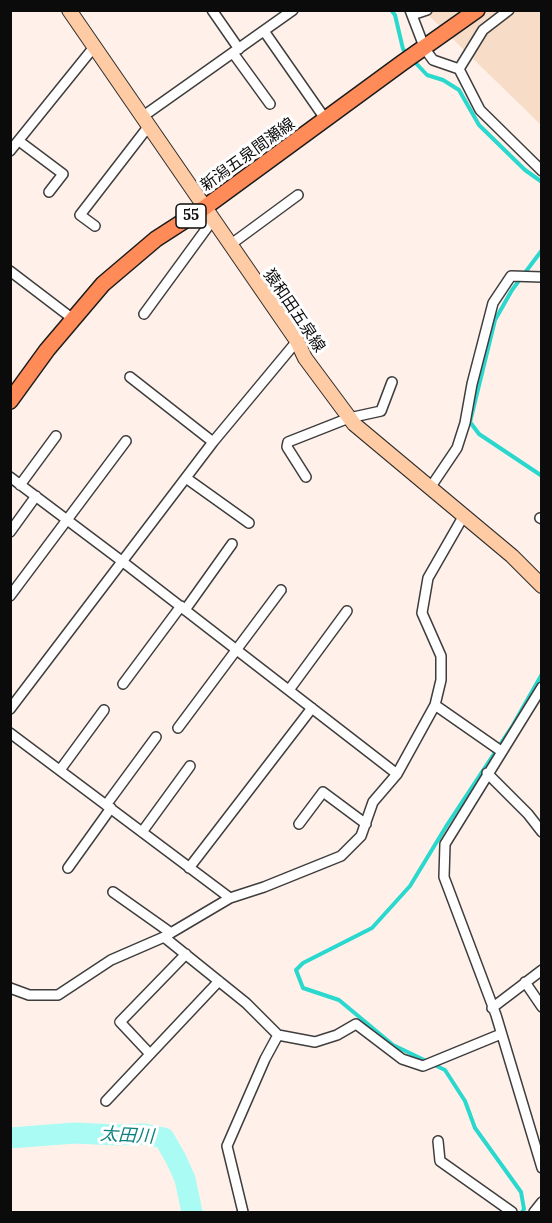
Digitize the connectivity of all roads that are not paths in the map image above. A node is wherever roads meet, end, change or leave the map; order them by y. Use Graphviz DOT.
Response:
graph roads {
  1 [pos="69,10"];
  2 [pos="212,10"];
  3 [pos="293,10"];
  4 [pos="427,10"];
  5 [pos="477,10"];
  6 [pos="509,10"];
  7 [pos="411,13"];
  8 [pos="264,31"];
  9 [pos="94,47"];
  10 [pos="425,49"];
  11 [pos="236,51"];
  12 [pos="459,69"];
  13 [pos="270,104"];
  14 [pos="326,120"];
  15 [pos="145,122"];
  16 [pos="19,141"];
  17 [pos="10,151"];
  18 [pos="542,171"];
  19 [pos="50,192"];
  20 [pos="298,195"];
  21 [pos="208,214"];
  22 [pos="95,225"];
  23 [pos="230,245"];
  24 [pos="11,273"];
  25 [pos="542,277"];
  26 [pos="144,314"];
  27 [pos="73,319"];
  28 [pos="297,341"];
  29 [pos="130,377"];
  30 [pos="392,382"];
  31 [pos="11,400"];
  32 [pos="349,418"];
  33 [pos="56,436"];
  34 [pos="126,441"];
  35 [pos="213,442"];
  36 [pos="10,477"];
  37 [pos="306,477"];
  38 [pos="186,478"];
  39 [pos="20,484"];
  40 [pos="430,488"];
  41 [pos="36,496"];
  42 [pos="463,517"];
  43 [pos="66,519"];
  44 [pos="249,524"];
  45 [pos="10,532"];
  46 [pos="232,544"];
  47 [pos="123,562"];
  48 [pos="542,586"];
  49 [pos="281,590"];
  50 [pos="10,596"];
  51 [pos="183,608"];
  52 [pos="347,611"];
  53 [pos="236,649"];
  54 [pos="123,684"];
  55 [pos="542,687"];
  56 [pos="289,690"];
  57 [pos="435,705"];
  58 [pos="312,708"];
  59 [pos="10,709"];
  60 [pos="104,710"];
  61 [pos="178,728"];
  62 [pos="10,733"];
  63 [pos="156,737"];
  64 [pos="501,751"];
  65 [pos="190,766"];
  66 [pos="60,770"];
  67 [pos="487,773"];
  68 [pos="397,774"];
  69 [pos="108,807"];
  70 [pos="299,824"];
  71 [pos="366,824"];
  72 [pos="142,832"];
  73 [pos="542,832"];
  74 [pos="68,868"];
  75 [pos="189,868"];
  76 [pos="113,892"];
  77 [pos="230,898"];
  78 [pos="168,935"];
  79 [pos="186,954"];
  80 [pos="542,970"];
  81 [pos="219,981"];
  82 [pos="525,982"];
  83 [pos="10,988"];
  84 [pos="542,1006"];
  85 [pos="492,1008"];
  86 [pos="501,1034"];
  87 [pos="278,1035"];
  88 [pos="150,1054"];
  89 [pos="106,1101"];
  90 [pos="438,1142"];
  91 [pos="542,1168"];
  92 [pos="542,1202"];
  93 [pos="243,1212"];
  94 [pos="512,1212"];
  95 [pos="534,1212"];
  1 -- 9 [label="main road, 猿和田五泉線"];
  2 -- 11 [label="street"];
  3 -- 8 [label="street"];
  4 -- 7 [label="street"];
  5 -- 10 [label="main road, 新潟五泉間瀬線 / 55"];
  6 -- 12 [label="street"];
  7 -- 10 [label="street"];
  8 -- 11 [label="street"];
  8 -- 14 [label="street"];
  9 -- 15 [label="main road, 猿和田五泉線"];
  9 -- 16 [label="street"];
  10 -- 12 [label="street"];
  10 -- 14 [label="main road, 新潟五泉間瀬線 / 55"];
  11 -- 13 [label="street"];
  11 -- 15 [label="street"];
  12 -- 18 [label="street"];
  14 -- 21 [label="main road, 新潟五泉間瀬線 / 55"];
  15 -- 21 [label="main road, 猿和田五泉線"];
  15 -- 22 [label="street"];
  16 -- 17 [label="street"];
  16 -- 19 [label="street"];
  20 -- 23 [label="street"];
  21 -- 23 [label="main road, 猿和田五泉線"];
  21 -- 26 [label="street"];
  21 -- 27 [label="main road, 新潟五泉間瀬線 / 55"];
  23 -- 28 [label="main road, 猿和田五泉線"];
  24 -- 27 [label="street"];
  25 -- 40 [label="street"];
  27 -- 31 [label="main road, 新潟五泉間瀬線 / 55"];
  28 -- 32 [label="main road, 猿和田五泉線"];
  28 -- 35 [label="street"];
  29 -- 35 [label="street"];
  30 -- 32 [label="street"];
  32 -- 37 [label="street"];
  32 -- 40 [label="main road, 猿和田五泉線"];
  33 -- 39 [label="street"];
  34 -- 43 [label="street"];
  35 -- 38 [label="street"];
  36 -- 39 [label="street"];
  38 -- 44 [label="street"];
  38 -- 47 [label="street"];
  39 -- 41 [label="street"];
  40 -- 42 [label="main road, 猿和田五泉線"];
  41 -- 43 [label="street"];
  41 -- 45 [label="street"];
  42 -- 48 [label="main road, 猿和田五泉線"];
  42 -- 57 [label="street"];
  43 -- 47 [label="street"];
  43 -- 50 [label="street"];
  46 -- 51 [label="street"];
  47 -- 51 [label="street"];
  47 -- 59 [label="street"];
  49 -- 53 [label="street"];
  51 -- 53 [label="street"];
  51 -- 54 [label="street"];
  52 -- 56 [label="street"];
  53 -- 56 [label="street"];
  53 -- 61 [label="street"];
  55 -- 64 [label="street"];
  56 -- 58 [label="street"];
  57 -- 64 [label="street"];
  57 -- 68 [label="street"];
  58 -- 68 [label="street"];
  58 -- 75 [label="street"];
  60 -- 66 [label="street"];
  62 -- 66 [label="street"];
  63 -- 69 [label="street"];
  64 -- 67 [label="street"];
  65 -- 72 [label="street"];
  66 -- 69 [label="street"];
  67 -- 73 [label="street"];
  67 -- 85 [label="street"];
  68 -- 71 [label="street"];
  69 -- 72 [label="street"];
  69 -- 74 [label="street"];
  70 -- 71 [label="street"];
  71 -- 77 [label="street"];
  72 -- 75 [label="street"];
  75 -- 77 [label="street"];
  76 -- 78 [label="street"];
  77 -- 78 [label="street"];
  78 -- 79 [label="street"];
  78 -- 83 [label="street"];
  79 -- 81 [label="street"];
  79 -- 88 [label="street"];
  80 -- 82 [label="street"];
  81 -- 87 [label="street"];
  81 -- 88 [label="street"];
  82 -- 84 [label="street"];
  82 -- 85 [label="street"];
  85 -- 86 [label="street"];
  86 -- 87 [label="street"];
  86 -- 91 [label="street"];
  87 -- 93 [label="street"];
  88 -- 89 [label="street"];
  90 -- 94 [label="street"];
  92 -- 95 [label="street"];
}
